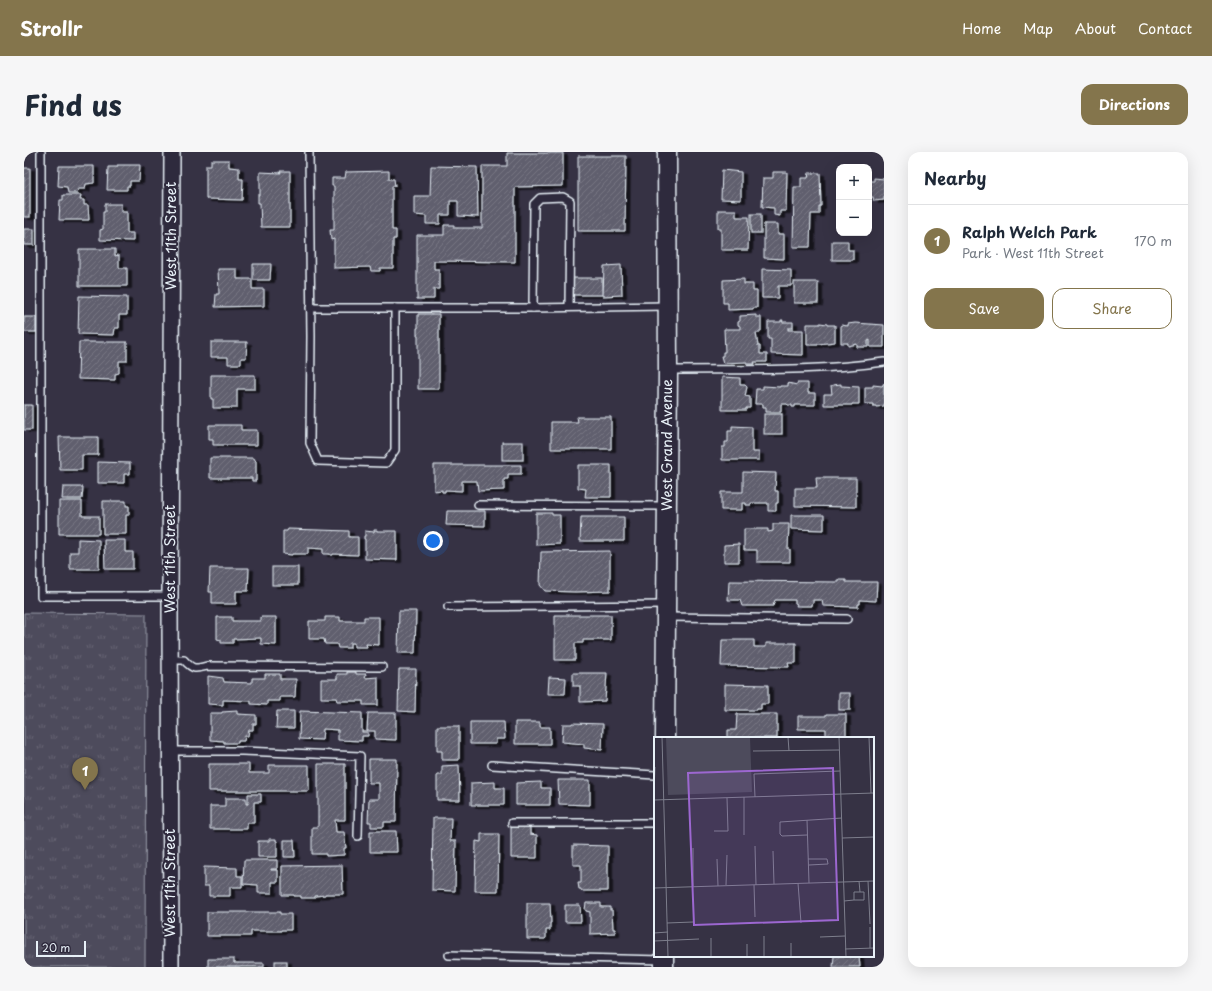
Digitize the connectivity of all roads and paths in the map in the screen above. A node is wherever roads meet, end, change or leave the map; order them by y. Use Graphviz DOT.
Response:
graph roads {
  1 [pos="41,152"];
  2 [pos="172,152"];
  3 [pos="309,152"];
  4 [pos="667,152"];
  5 [pos="667,306"];
  6 [pos="569,307"];
  7 [pos="310,308"];
  8 [pos="395,308"];
  9 [pos="533,308"];
  10 [pos="884,362"];
  11 [pos="668,370"];
  12 [pos="478,505"];
  13 [pos="666,506"];
  14 [pos="170,596"];
  15 [pos="448,607"];
  16 [pos="666,611"];
  17 [pos="847,619"];
  18 [pos="170,660"];
  19 [pos="382,667"];
  20 [pos="665,737"];
  21 [pos="170,751"];
  22 [pos="492,765"];
  23 [pos="654,775"];
  24 [pos="512,823"];
  25 [pos="654,823"];
  26 [pos="358,836"];
  27 [pos="449,954"];
  28 [pos="664,961"];
  29 [pos="171,967"];
  1 -- 14 [label="lane"];
  2 -- 14 [label="street, West 11th Street"];
  3 -- 7 [label="lane"];
  4 -- 5 [label="street, West Grand Avenue"];
  5 -- 6 [label="lane"];
  5 -- 11 [label="street, West Grand Avenue"];
  6 -- 9 [label="lane"];
  6 -- 9 [label="lane"];
  7 -- 8 [label="lane"];
  7 -- 8 [label="lane"];
  8 -- 9 [label="lane"];
  10 -- 11 [label="lane"];
  11 -- 13 [label="street, West Grand Avenue"];
  12 -- 13 [label="lane"];
  13 -- 16 [label="street, West Grand Avenue"];
  14 -- 18 [label="street, West 11th Street"];
  15 -- 16 [label="lane"];
  16 -- 17 [label="lane"];
  16 -- 20 [label="street, West Grand Avenue"];
  18 -- 19 [label="lane"];
  18 -- 21 [label="street, West 11th Street"];
  21 -- 26 [label="lane"];
  21 -- 29 [label="street, West 11th Street"];
  22 -- 23 [label="lane"];
  24 -- 25 [label="lane"];
  27 -- 28 [label="lane"];
}
